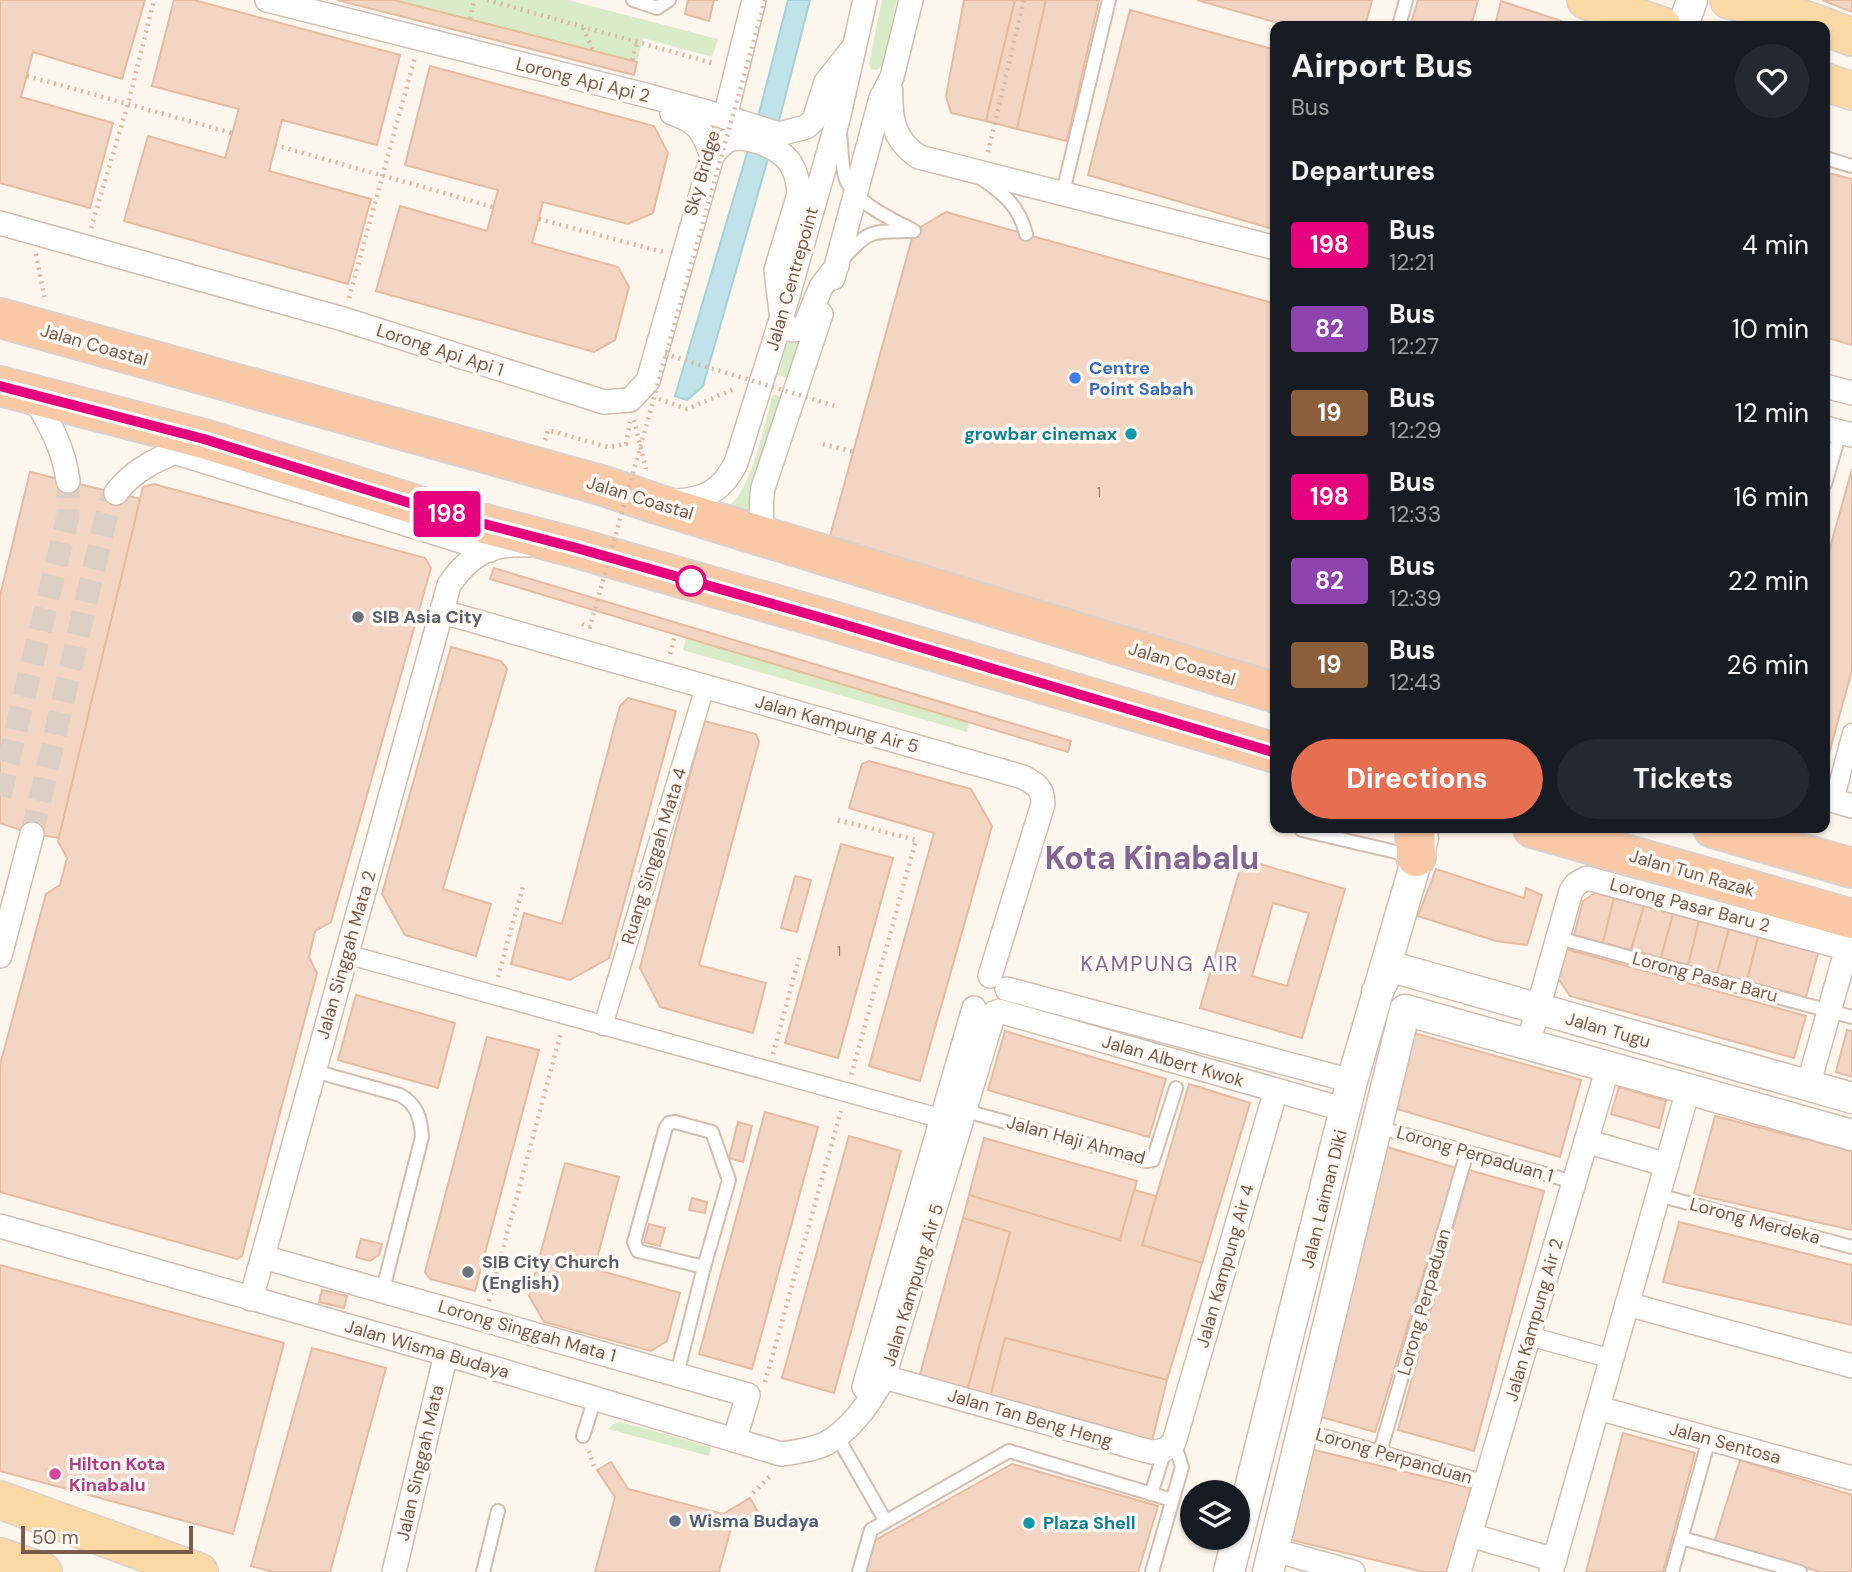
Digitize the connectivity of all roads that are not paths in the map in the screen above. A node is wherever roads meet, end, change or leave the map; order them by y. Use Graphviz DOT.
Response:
graph roads {
  1 [pos="267,0"];
  2 [pos="633,0"];
  3 [pos="669,0"];
  4 [pos="754,0"];
  5 [pos="865,0"];
  6 [pos="911,0"];
  7 [pos="1109,0"];
  8 [pos="1406,0"];
  9 [pos="1586,0"];
  10 [pos="1692,0"];
  11 [pos="1713,0"];
  12 [pos="1729,0"];
  13 [pos="1782,12"];
  14 [pos="1661,20"];
  15 [pos="1400,21"];
  16 [pos="1807,21"];
  17 [pos="1830,29"];
  18 [pos="1852,37"];
  19 [pos="1830,44"];
  20 [pos="853,48"];
  21 [pos="1852,51"];
  22 [pos="892,77"];
  23 [pos="1830,84"];
  24 [pos="1852,91"];
  25 [pos="649,96"];
  26 [pos="725,117"];
  27 [pos="838,119"];
  28 [pos="712,156"];
  29 [pos="1830,159"];
  30 [pos="1852,166"];
  31 [pos="975,170"];
  32 [pos="1063,192"];
  33 [pos="856,194"];
  34 [pos="0,223"];
  35 [pos="1026,234"];
  36 [pos="1270,246"];
  37 [pos="837,266"];
  38 [pos="783,313"];
  39 [pos="0,318"];
  40 [pos="1830,387"];
  41 [pos="16,391"];
  42 [pos="1852,393"];
  43 [pos="1839,431"];
  44 [pos="189,445"];
  45 [pos="1830,465"];
  46 [pos="68,481"];
  47 [pos="652,487"];
  48 [pos="116,493"];
  49 [pos="760,535"];
  50 [pos="573,547"];
  51 [pos="490,550"];
  52 [pos="443,612"];
  53 [pos="1219,675"];
  54 [pos="1270,685"];
  55 [pos="705,687"];
  56 [pos="1270,690"];
  57 [pos="1852,733"];
  58 [pos="1270,751"];
  59 [pos="1837,802"];
  60 [pos="1341,833"];
  61 [pos="1547,833"];
  62 [pos="1730,833"];
  63 [pos="32,834"];
  64 [pos="1419,837"];
  65 [pos="1852,868"];
  66 [pos="0,881"];
  67 [pos="13,909"];
  68 [pos="1558,938"];
  69 [pos="1850,939"];
  70 [pos="346,954"];
  71 [pos="0,956"];
  72 [pos="998,982"];
  73 [pos="1376,993"];
  74 [pos="1537,1010"];
  75 [pos="1829,1010"];
  76 [pos="989,1011"];
  77 [pos="1852,1017"];
  78 [pos="603,1026"];
  79 [pos="1399,1030"];
  80 [pos="1528,1044"];
  81 [pos="1608,1067"];
  82 [pos="314,1072"];
  83 [pos="1808,1086"];
  84 [pos="1177,1088"];
  85 [pos="1276,1090"];
  86 [pos="1688,1090"];
  87 [pos="1349,1096"];
  88 [pos="1852,1098"];
  89 [pos="966,1111"];
  90 [pos="943,1119"];
  91 [pos="1377,1126"];
  92 [pos="1852,1135"];
  93 [pos="1586,1141"];
  94 [pos="1467,1152"];
  95 [pos="1667,1165"];
  96 [pos="1574,1182"];
  97 [pos="1658,1195"];
  98 [pos="0,1226"];
  99 [pos="1852,1247"];
  100 [pos="263,1257"];
  101 [pos="704,1267"];
  102 [pos="383,1289"];
  103 [pos="251,1298"];
  104 [pos="1627,1304"];
  105 [pos="1529,1336"];
  106 [pos="446,1354"];
  107 [pos="1612,1359"];
  108 [pos="1852,1366"];
  109 [pos="677,1374"];
  110 [pos="884,1377"];
  111 [pos="595,1398"];
  112 [pos="1598,1408"];
  113 [pos="842,1430"];
  114 [pos="1302,1430"];
  115 [pos="583,1436"];
  116 [pos="735,1438"];
  117 [pos="1709,1439"];
  118 [pos="1170,1446"];
  119 [pos="1380,1452"];
  120 [pos="1852,1478"];
  121 [pos="1486,1482"];
  122 [pos="1152,1494"];
  123 [pos="0,1500"];
  124 [pos="1172,1500"];
  125 [pos="498,1511"];
  126 [pos="885,1520"];
  127 [pos="1470,1535"];
  128 [pos="1682,1538"];
  129 [pos="0,1557"];
  130 [pos="1271,1561"];
  131 [pos="1553,1566"];
  132 [pos="1312,1567"];
  133 [pos="43,1572"];
  134 [pos="199,1572"];
  135 [pos="394,1572"];
  136 [pos="483,1572"];
  137 [pos="859,1572"];
  138 [pos="1152,1572"];
  139 [pos="1229,1572"];
  140 [pos="1353,1572"];
  141 [pos="1459,1572"];
  142 [pos="1672,1572"];
  143 [pos="1800,1572"];
  1 -- 25 [label="street, Lorong Api Api 2"];
  2 -- 3 [label="lane"];
  4 -- 26 [label="street"];
  5 -- 20 [label="street, Jalan Centrepoint"];
  6 -- 22 [label="street, Jalan Centrepoint"];
  7 -- 32 [label="lane"];
  8 -- 15 [label="lane"];
  9 -- 14 [label="main road"];
  10 -- 14 [label="street"];
  11 -- 13 [label="main road"];
  12 -- 13 [label="main road"];
  13 -- 16 [label="main road"];
  17 -- 18 [label="main road"];
  19 -- 21 [label="main road"];
  20 -- 26 [label="street, Lorong Api Api 2"];
  20 -- 27 [label="street, Jalan Centrepoint"];
  22 -- 31 [label="street"];
  22 -- 33 [label="street, Jalan Centrepoint"];
  23 -- 24 [label="main road"];
  25 -- 26 [label="street, Lorong Api Api 2"];
  25 -- 28 [label="street"];
  27 -- 33 [label="lane"];
  27 -- 38 [label="street, Jalan Centrepoint"];
  28 -- 34 [label="street, Lorong Api Api 1"];
  28 -- 38 [label="street"];
  29 -- 30 [label="lane"];
  31 -- 32 [label="street"];
  31 -- 35 [label="lane"];
  32 -- 36 [label="street"];
  33 -- 37 [label="street, Jalan Centrepoint"];
  33 -- 37 [label="lane"];
  37 -- 38 [label="street"];
  37 -- 49 [label="street, Jalan Centrepoint"];
  38 -- 47 [label="street, Jalan Centrepoint"];
  39 -- 47 [label="highway, Jalan Coastal"];
  40 -- 42 [label="street"];
  41 -- 44 [label="highway"];
  41 -- 46 [label="street"];
  43 -- 45 [label="lane"];
  44 -- 48 [label="street"];
  44 -- 50 [label="highway"];
  44 -- 51 [label="street"];
  47 -- 49 [label="highway, Jalan Coastal"];
  49 -- 53 [label="highway, Jalan Coastal"];
  50 -- 51 [label="street"];
  50 -- 58 [label="highway"];
  51 -- 52 [label="street, Jalan Singgah Mata 2"];
  52 -- 55 [label="street, Jalan Kampung Air 5"];
  52 -- 70 [label="street, Jalan Singgah Mata 2"];
  53 -- 54 [label="highway"];
  53 -- 56 [label="highway, Jalan Coastal"];
  55 -- 72 [label="street, Jalan Kampung Air 5"];
  55 -- 78 [label="street, Ruang Singgah Mata 4"];
  57 -- 59 [label="street"];
  60 -- 64 [label="lane"];
  61 -- 69 [label="highway, Jalan Tun Razak"];
  62 -- 65 [label="highway"];
  63 -- 67 [label="street"];
  64 -- 73 [label="street, Jalan Laiman Diki"];
  66 -- 67 [label="street"];
  67 -- 71 [label="street"];
  68 -- 69 [label="street, Lorong Pasar Baru 2"];
  68 -- 74 [label="street, Lorong Pasar Baru 2"];
  68 -- 75 [label="lane, Lorong Pasar Baru"];
  69 -- 75 [label="street"];
  70 -- 78 [label="street"];
  70 -- 82 [label="street, Jalan Singgah Mata 2"];
  72 -- 76 [label="street"];
  72 -- 76 [label="street"];
  72 -- 87 [label="street, Jalan Albert Kwok"];
  73 -- 74 [label="street, Jalan Tugu"];
  73 -- 87 [label="street, Jalan Laiman Diki"];
  74 -- 80 [label="street, Lorong Pasar Baru 2"];
  74 -- 83 [label="street, Jalan Tugu"];
  75 -- 77 [label="lane, Lorong Pasar Baru"];
  75 -- 83 [label="street"];
  76 -- 85 [label="street, Jalan Albert Kwok"];
  76 -- 89 [label="street, Jalan Kampung Air 5"];
  76 -- 90 [label="street"];
  78 -- 90 [label="street"];
  79 -- 80 [label="street, Jalan Tugu"];
  79 -- 91 [label="street, Jalan Laiman Diki"];
  80 -- 81 [label="street, Jalan Tugu"];
  81 -- 86 [label="street, Jalan Tugu"];
  81 -- 93 [label="street, Jalan Kampung Air 2"];
  82 -- 100 [label="street, Jalan Singgah Mata 2"];
  82 -- 102 [label="lane"];
  83 -- 88 [label="street, Jalan Tugu"];
  84 -- 89 [label="lane, Jalan Haji Ahmad"];
  85 -- 87 [label="street, Jalan Albert Kwok"];
  85 -- 118 [label="street, Jalan Kampung Air 4"];
  86 -- 92 [label="street, Jalan Tugu"];
  86 -- 95 [label="street"];
  87 -- 139 [label="street, Jalan Laiman Diki"];
  89 -- 110 [label="street, Jalan Kampung Air 5"];
  90 -- 113 [label="street"];
  91 -- 94 [label="lane, Lorong Perpaduan 1"];
  91 -- 114 [label="street, Jalan Laiman Diki"];
  93 -- 95 [label="street"];
  93 -- 96 [label="street, Jalan Kampung Air 2"];
  94 -- 96 [label="lane, Lorong Perpaduan 1"];
  94 -- 119 [label="lane, Lorong Perpaduan"];
  95 -- 97 [label="street"];
  96 -- 105 [label="street, Jalan Kampung Air 2"];
  97 -- 99 [label="lane, Lorong Merdeka"];
  97 -- 104 [label="street"];
  98 -- 103 [label="street, Jalan Wisma Budaya"];
  100 -- 102 [label="street, Lorong Singgah Mata 1"];
  100 -- 103 [label="street, Jalan Singgah Mata 2"];
  101 -- 101 [label="lane"];
  101 -- 109 [label="lane"];
  102 -- 109 [label="street, Lorong Singgah Mata 1"];
  103 -- 106 [label="street, Jalan Wisma Budaya"];
  104 -- 107 [label="street"];
  104 -- 108 [label="street"];
  105 -- 107 [label="street"];
  105 -- 121 [label="street, Jalan Kampung Air 2"];
  106 -- 111 [label="street, Jalan Wisma Budaya"];
  106 -- 135 [label="street, Jalan Singgah Mata"];
  107 -- 112 [label="street"];
  109 -- 116 [label="street, Lorong Singgah Mata 1"];
  110 -- 113 [label="street, Jalan Kampung Air 5"];
  110 -- 118 [label="street, Jalan Tan Beng Heng"];
  111 -- 115 [label="lane"];
  111 -- 116 [label="street, Jalan Wisma Budaya"];
  112 -- 117 [label="street, Jalan Sentosa"];
  112 -- 131 [label="street"];
  113 -- 116 [label="street, Jalan Wisma Budaya"];
  113 -- 126 [label="lane"];
  114 -- 119 [label="lane, Lorong Perpanduan"];
  114 -- 130 [label="street, Jalan Laiman Diki"];
  117 -- 120 [label="street, Jalan Sentosa"];
  117 -- 128 [label="lane"];
  118 -- 122 [label="lane"];
  118 -- 124 [label="lane"];
  119 -- 121 [label="lane, Lorong Perpanduan"];
  121 -- 127 [label="street, Jalan Kampung Air 2"];
  122 -- 124 [label="lane"];
  122 -- 126 [label="lane"];
  123 -- 134 [label="main road"];
  124 -- 138 [label="lane"];
  125 -- 136 [label="lane"];
  126 -- 137 [label="lane"];
  127 -- 131 [label="street"];
  127 -- 141 [label="street, Jalan Kampung Air 2"];
  128 -- 142 [label="lane"];
  128 -- 143 [label="lane"];
  129 -- 133 [label="main road"];
  130 -- 132 [label="street"];
  132 -- 140 [label="street"];
}
